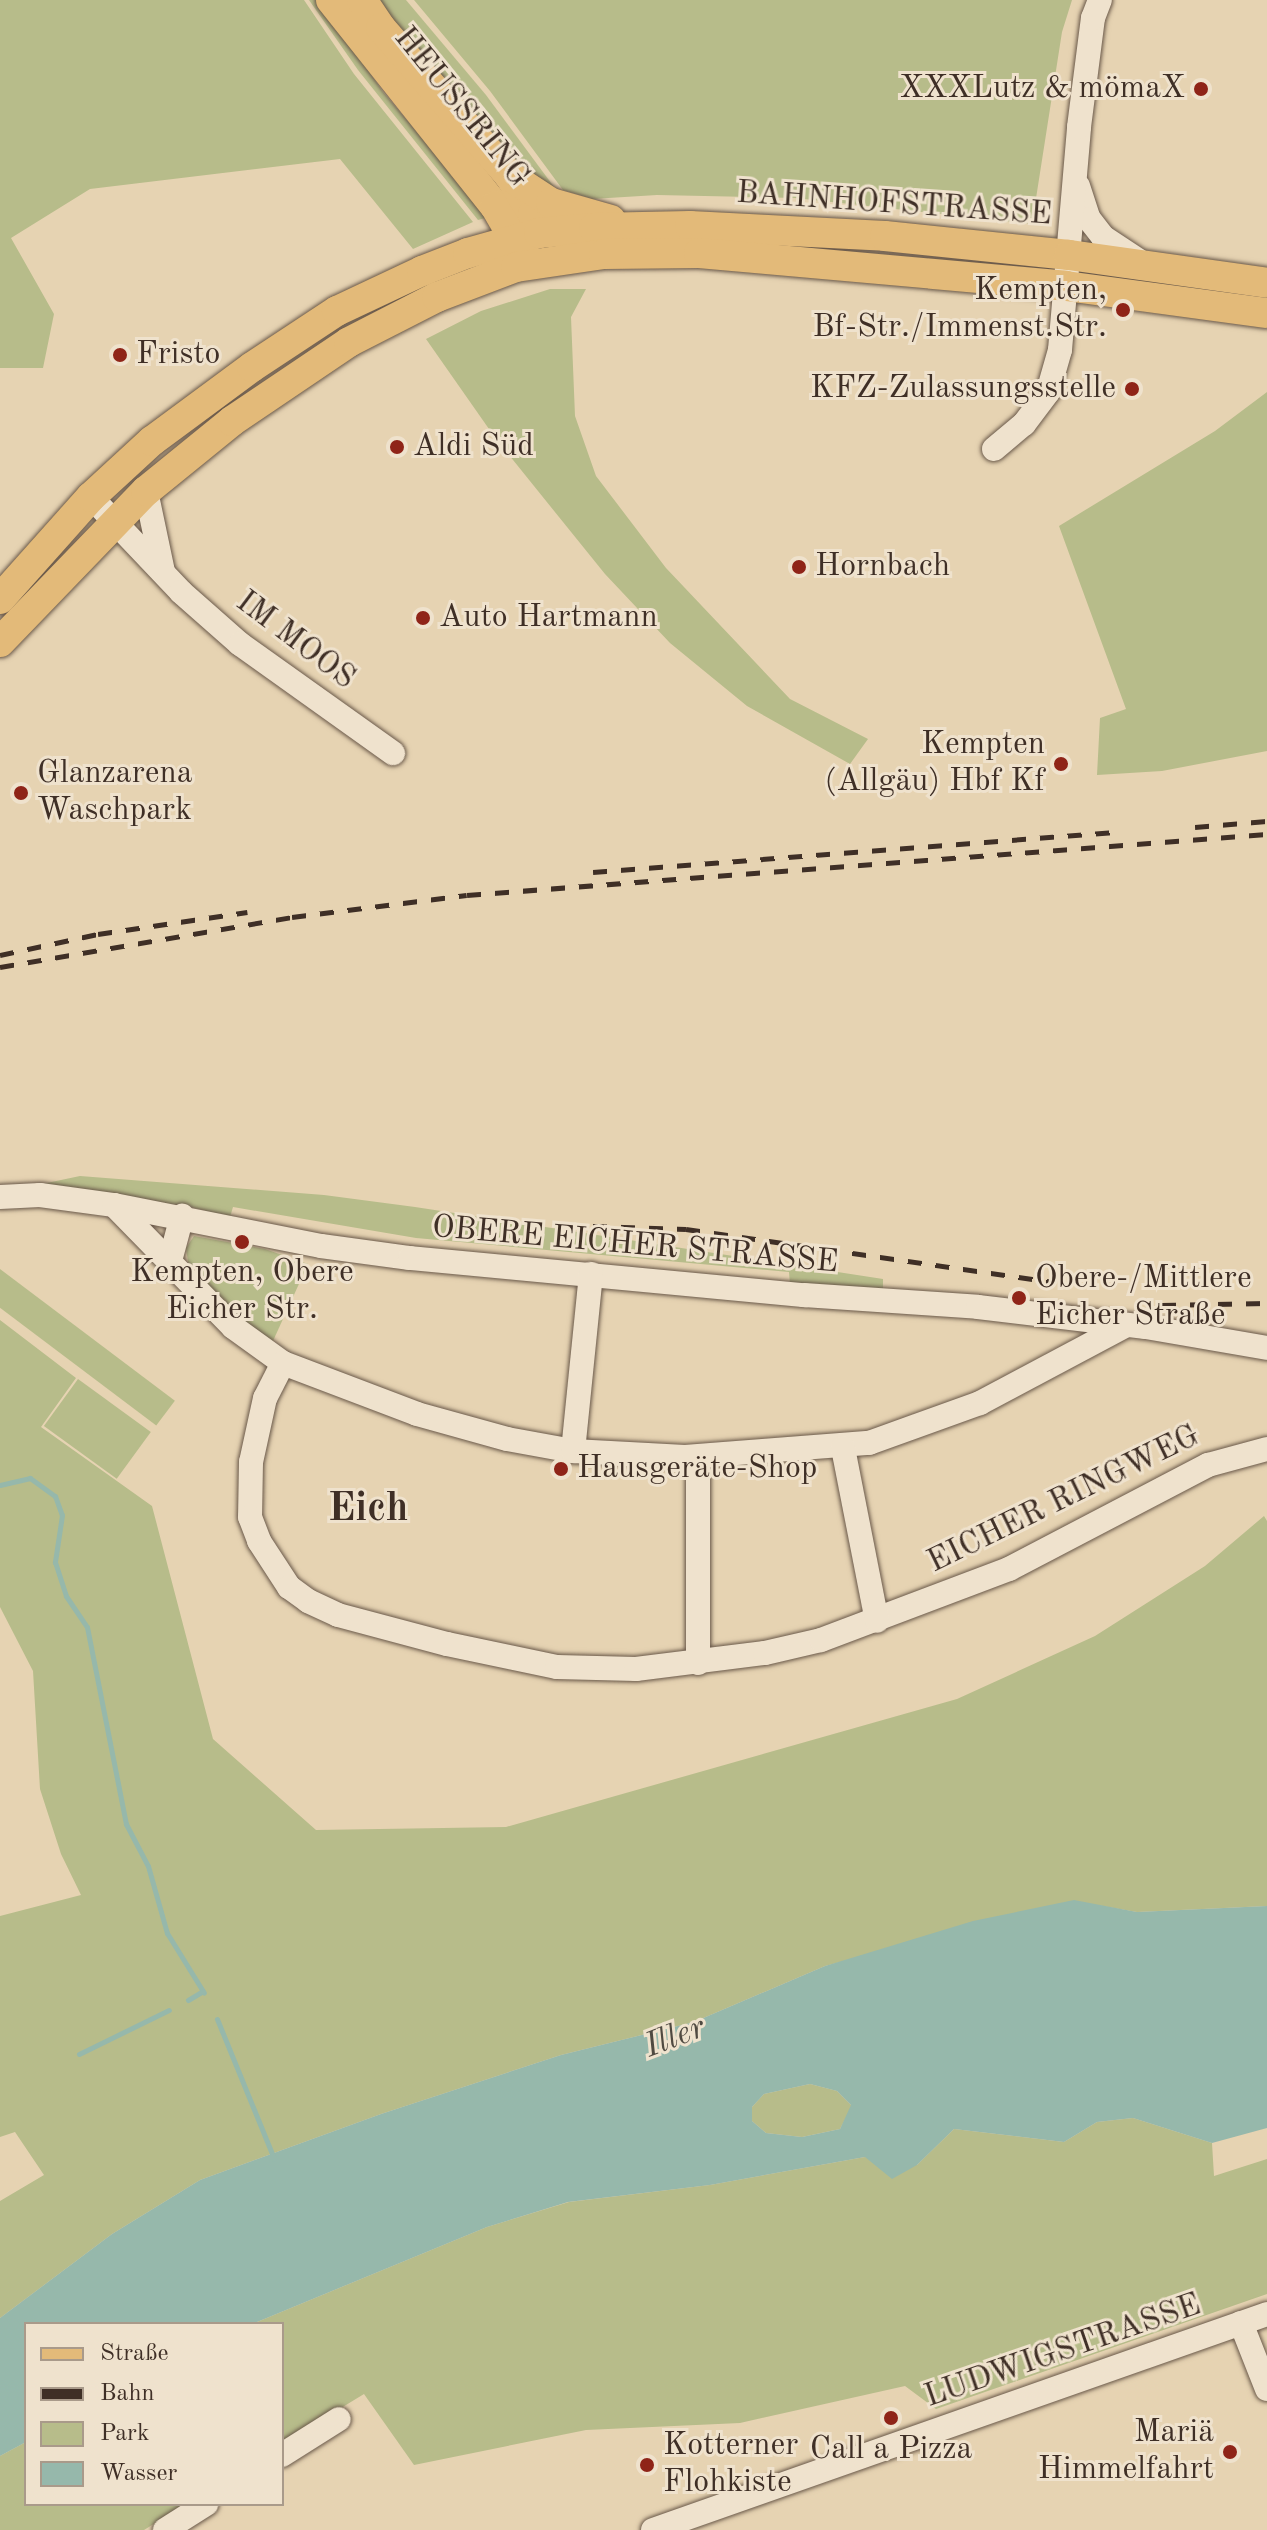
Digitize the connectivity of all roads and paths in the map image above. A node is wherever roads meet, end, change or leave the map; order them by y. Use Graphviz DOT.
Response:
graph roads {
  1 [pos="331,0"];
  2 [pos="362,0"];
  3 [pos="1100,0"];
  4 [pos="509,175"];
  5 [pos="1075,177"];
  6 [pos="632,226"];
  7 [pos="527,246"];
  8 [pos="1069,255"];
  9 [pos="1146,266"];
  10 [pos="1267,283"];
  11 [pos="1066,286"];
  12 [pos="1262,315"];
  13 [pos="994,449"];
  14 [pos="146,491"];
  15 [pos="91,497"];
  16 [pos="115,525"];
  17 [pos="164,574"];
  18 [pos="0,599"];
  19 [pos="0,642"];
  20 [pos="393,753"];
  21 [pos="0,1197"];
  22 [pos="114,1205"];
  23 [pos="182,1216"];
  24 [pos="170,1261"];
  25 [pos="591,1274"];
  26 [pos="1081,1321"];
  27 [pos="1128,1324"];
  28 [pos="1267,1348"];
  29 [pos="1057,1361"];
  30 [pos="283,1363"];
  31 [pos="843,1448"];
  32 [pos="1267,1449"];
  33 [pos="573,1451"];
  34 [pos="698,1457"];
  35 [pos="877,1621"];
  36 [pos="698,1663"];
  37 [pos="1267,2314"];
  38 [pos="1241,2323"];
  39 [pos="1267,2389"];
  40 [pos="339,2419"];
  41 [pos="284,2454"];
  42 [pos="203,2506"];
  43 [pos="165,2530"];
  44 [pos="653,2530"];
  1 -- 7 [label="main road, HEUSSRING"];
  2 -- 4 [label="main road, HEUSSRING"];
  3 -- 5 [label="street"];
  4 -- 6 [label="main road"];
  4 -- 7 [label="main road, HEUSSRING"];
  5 -- 8 [label="street"];
  5 -- 9 [label="street"];
  6 -- 7 [label="main road, BAHNHOFSTRASSE"];
  6 -- 8 [label="main road, BAHNHOFSTRASSE"];
  7 -- 11 [label="main road, BAHNHOFSTRASSE"];
  7 -- 14 [label="main road"];
  7 -- 15 [label="main road"];
  8 -- 9 [label="main road, BAHNHOFSTRASSE"];
  8 -- 11 [label="street"];
  9 -- 10 [label="main road, BAHNHOFSTRASSE"];
  11 -- 12 [label="main road, BAHNHOFSTRASSE"];
  11 -- 13 [label="street"];
  14 -- 16 [label="main road"];
  14 -- 17 [label="street"];
  15 -- 16 [label="street, IM MOOS"];
  15 -- 18 [label="main road"];
  16 -- 17 [label="street, IM MOOS"];
  16 -- 19 [label="main road"];
  17 -- 20 [label="street, IM MOOS"];
  21 -- 22 [label="street, OBERE EICHER STRASSE"];
  22 -- 23 [label="street, OBERE EICHER STRASSE"];
  22 -- 24 [label="street"];
  23 -- 24 [label="street"];
  23 -- 25 [label="street, OBERE EICHER STRASSE"];
  24 -- 30 [label="street"];
  25 -- 26 [label="street, OBERE EICHER STRASSE"];
  25 -- 33 [label="street"];
  26 -- 27 [label="street, OBERE EICHER STRASSE"];
  26 -- 29 [label="street"];
  27 -- 28 [label="street, OBERE EICHER STRASSE"];
  27 -- 29 [label="street"];
  29 -- 31 [label="street"];
  30 -- 33 [label="street"];
  30 -- 36 [label="street, EICHER RINGWEG"];
  31 -- 34 [label="street"];
  31 -- 35 [label="street"];
  32 -- 35 [label="street, EICHER RINGWEG"];
  33 -- 34 [label="street"];
  34 -- 36 [label="street"];
  35 -- 36 [label="street, EICHER RINGWEG"];
  37 -- 38 [label="street, LUDWIGSTRASSE"];
  38 -- 39 [label="street"];
  38 -- 44 [label="street, LUDWIGSTRASSE"];
  40 -- 41 [label="street"];
  42 -- 43 [label="street"];
}
